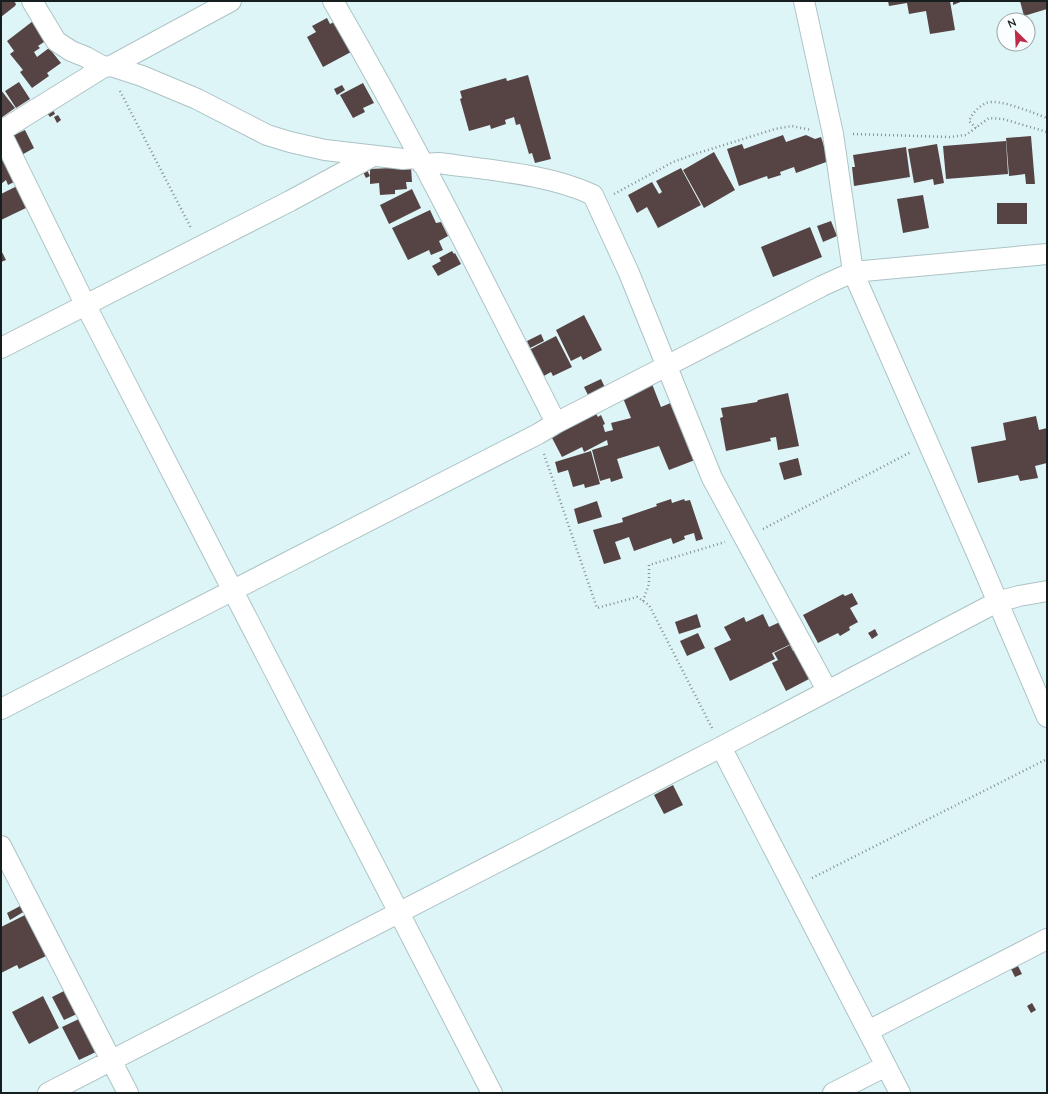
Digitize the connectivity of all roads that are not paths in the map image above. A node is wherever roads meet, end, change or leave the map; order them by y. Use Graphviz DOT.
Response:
graph roads {
  1 [pos="32,1"];
  2 [pos="231,1"];
  3 [pos="333,1"];
  4 [pos="804,1"];
  5 [pos="108,67"];
  6 [pos="1,132"];
  7 [pos="373,156"];
  8 [pos="420,161"];
  9 [pos="1047,254"];
  10 [pos="853,272"];
  11 [pos="86,304"];
  12 [pos="1,348"];
  13 [pos="666,368"];
  14 [pos="556,423"];
  15 [pos="233,590"];
  16 [pos="1047,591"];
  17 [pos="997,602"];
  18 [pos="827,690"];
  19 [pos="1,709"];
  20 [pos="1047,717"];
  21 [pos="721,747"];
  22 [pos="1,846"];
  23 [pos="399,912"];
  24 [pos="1047,939"];
  25 [pos="868,1031"];
  26 [pos="111,1061"];
  27 [pos="886,1066"];
  28 [pos="48,1093"];
  29 [pos="128,1093"];
  30 [pos="492,1093"];
  31 [pos="833,1093"];
  32 [pos="900,1093"];
  1 -- 5 [label="street"];
  2 -- 5 [label="street"];
  3 -- 8 [label="street"];
  4 -- 10 [label="street"];
  5 -- 6 [label="street"];
  5 -- 7 [label="street"];
  6 -- 11 [label="street"];
  7 -- 8 [label="street"];
  7 -- 11 [label="street"];
  8 -- 13 [label="street"];
  8 -- 14 [label="street"];
  9 -- 10 [label="street"];
  10 -- 13 [label="street"];
  10 -- 17 [label="street"];
  11 -- 12 [label="street"];
  11 -- 15 [label="street"];
  13 -- 14 [label="street"];
  13 -- 18 [label="street"];
  14 -- 15 [label="street"];
  15 -- 19 [label="street"];
  15 -- 23 [label="street"];
  16 -- 17 [label="street"];
  17 -- 18 [label="street"];
  17 -- 20 [label="street"];
  18 -- 21 [label="street"];
  21 -- 23 [label="street"];
  21 -- 25 [label="street"];
  22 -- 26 [label="street"];
  23 -- 26 [label="street"];
  23 -- 30 [label="street"];
  24 -- 25 [label="street"];
  25 -- 27 [label="street"];
  26 -- 28 [label="street"];
  26 -- 29 [label="street"];
  27 -- 31 [label="street"];
  27 -- 32 [label="street"];
}
